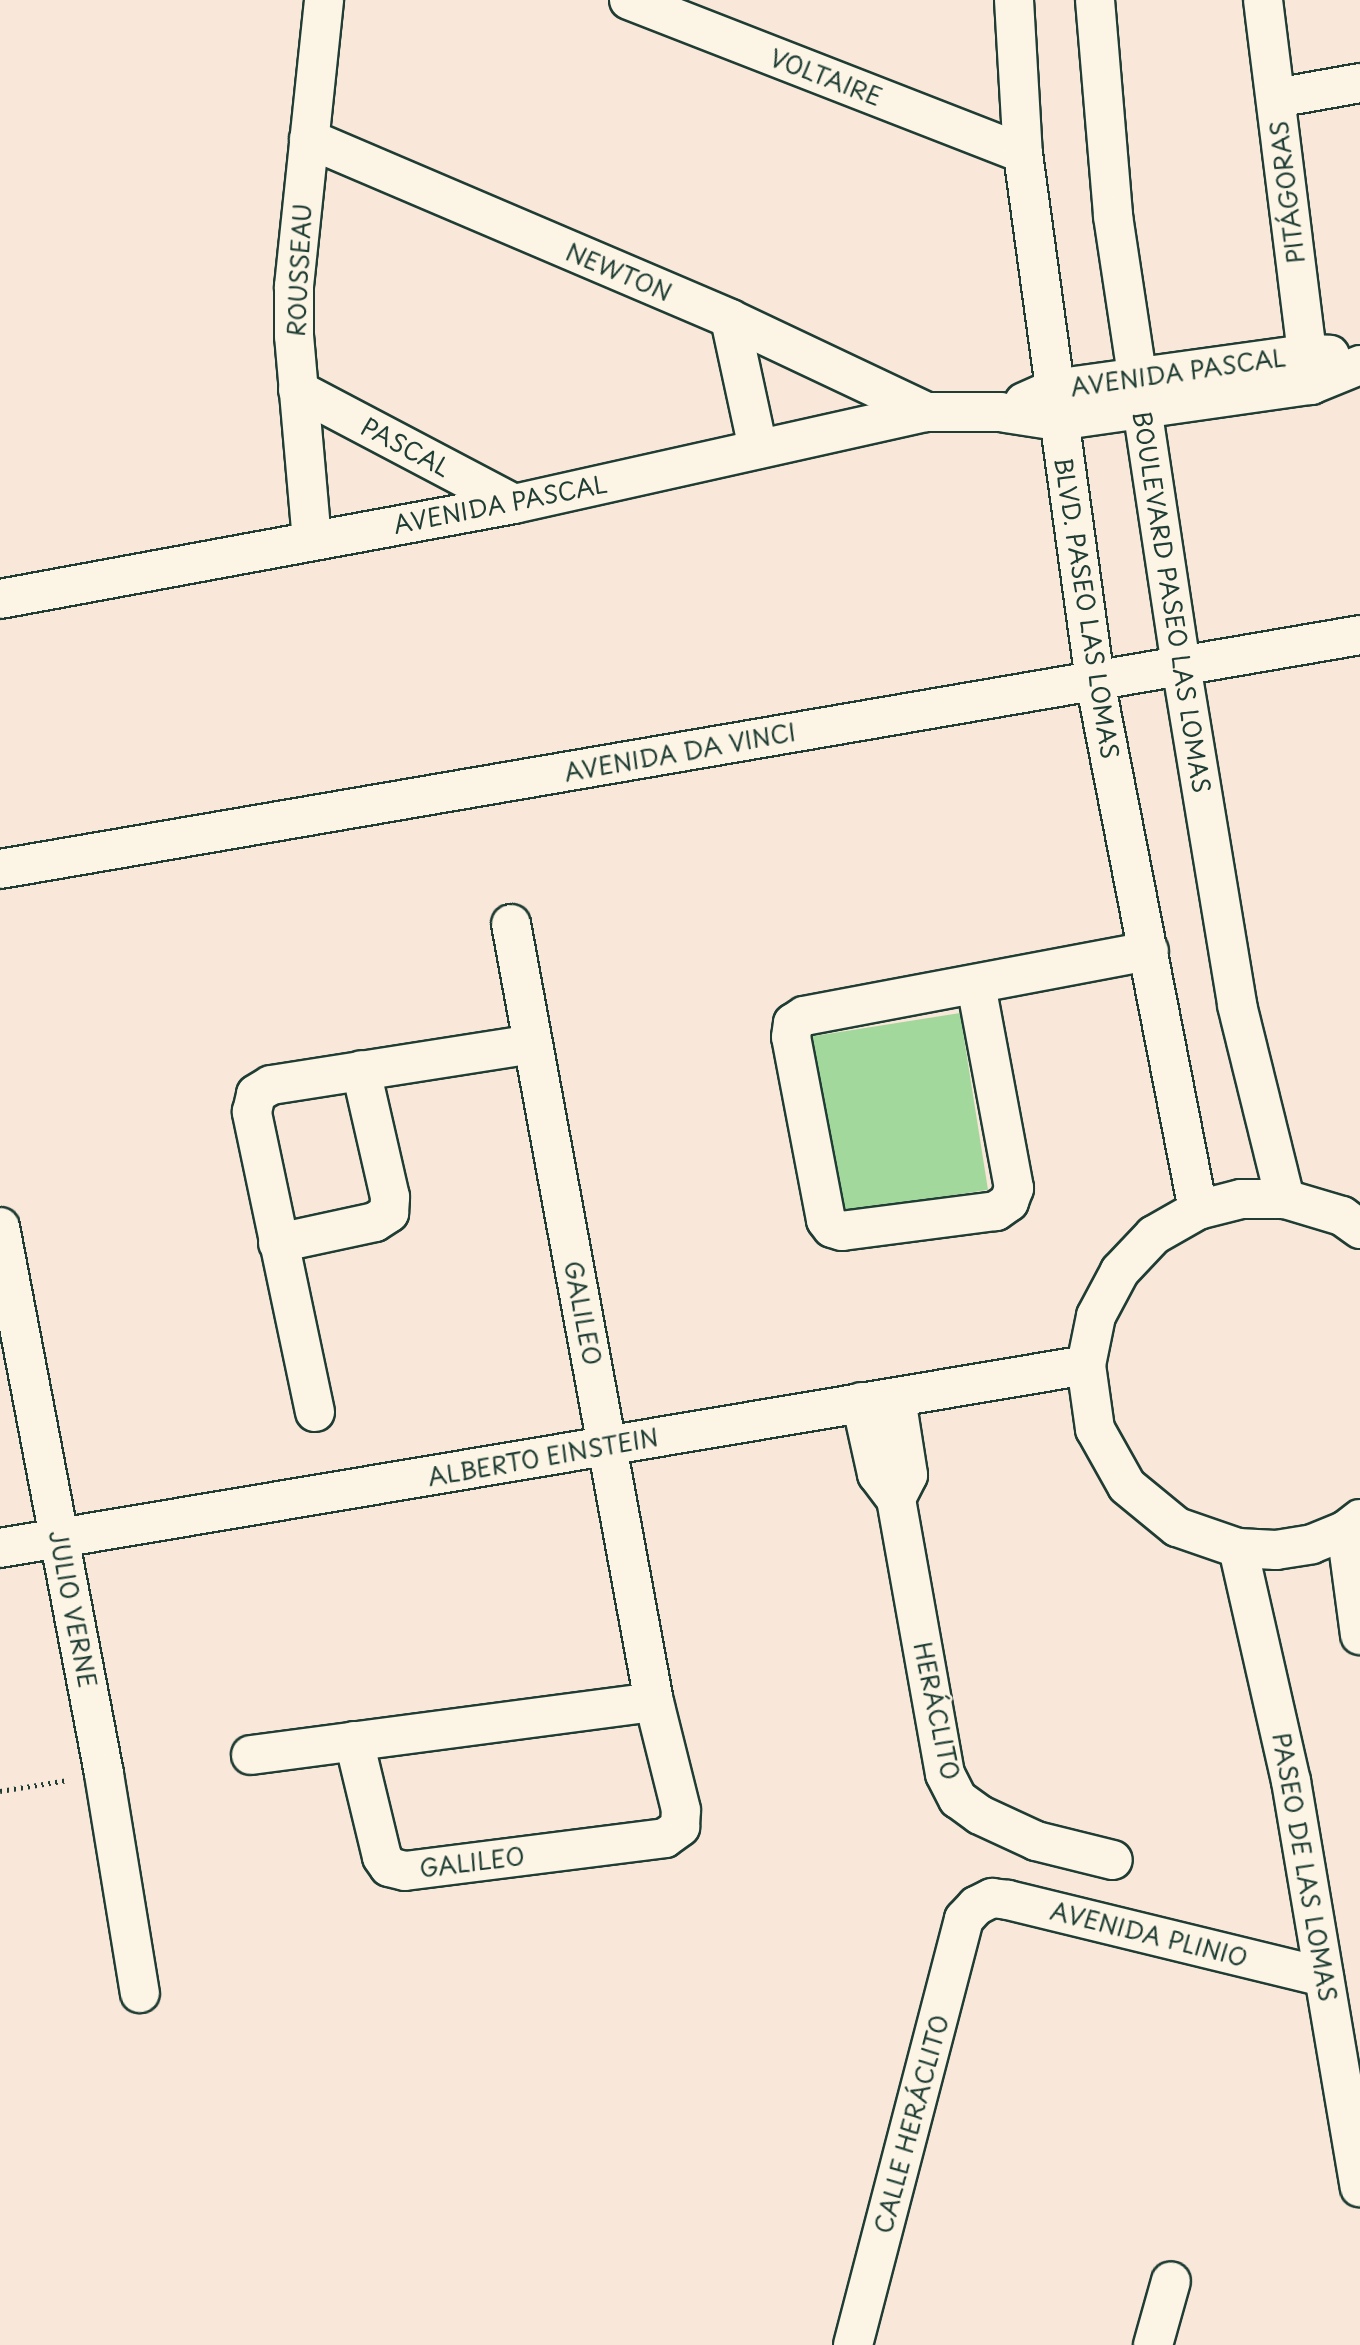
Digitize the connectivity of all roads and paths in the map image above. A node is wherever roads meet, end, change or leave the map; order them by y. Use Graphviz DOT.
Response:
graph roads {
  1 [pos="324,0"];
  2 [pos="629,0"];
  3 [pos="1014,0"];
  4 [pos="1095,0"];
  5 [pos="1263,0"];
  6 [pos="1360,83"];
  7 [pos="1276,98"];
  8 [pos="309,139"];
  9 [pos="1023,154"];
  10 [pos="730,319"];
  11 [pos="1360,356"];
  12 [pos="1360,365"];
  13 [pos="1308,369"];
  14 [pos="298,390"];
  15 [pos="1140,394"];
  16 [pos="1055,405"];
  17 [pos="927,412"];
  18 [pos="758,449"];
  19 [pos="514,504"];
  20 [pos="312,541"];
  21 [pos="0,600"];
  22 [pos="1360,635"];
  23 [pos="1181,665"];
  24 [pos="1095,681"];
  25 [pos="0,869"];
  26 [pos="511,924"];
  27 [pos="1149,950"];
  28 [pos="976,985"];
  29 [pos="533,1044"];
  30 [pos="361,1070"];
  31 [pos="1285,1199"];
  32 [pos="1198,1209"];
  33 [pos="0,1229"];
  34 [pos="1360,1229"];
  35 [pos="278,1243"];
  36 [pos="1086,1365"];
  37 [pos="879,1400"];
  38 [pos="315,1412"];
  39 [pos="607,1446"];
  40 [pos="1353,1524"];
  41 [pos="60,1538"];
  42 [pos="0,1548"];
  43 [pos="1238,1548"];
  44 [pos="1360,1635"];
  45 [pos="654,1702"];
  46 [pos="354,1741"];
  47 [pos="251,1755"];
  48 [pos="104,1774"];
  49 [pos="0,1791"];
  50 [pos="1113,1860"];
  51 [pos="976,1906"];
  52 [pos="1324,1977"];
  53 [pos="140,1993"];
  54 [pos="1349,2047"];
  55 [pos="1360,2188"];
  56 [pos="1171,2281"];
  57 [pos="853,2345"];
  58 [pos="1153,2345"];
  1 -- 8 [label="street, ROUSSEAU"];
  2 -- 9 [label="street, VOLTAIRE"];
  3 -- 9 [label="street, BLVD. PASEO LAS LOMAS"];
  4 -- 15 [label="street, BOULEVARD PASEO LAS LOMAS"];
  5 -- 7 [label="street, PITÁGORAS"];
  6 -- 7 [label="street"];
  7 -- 13 [label="street, PITÁGORAS"];
  8 -- 10 [label="street, NEWTON"];
  8 -- 14 [label="street, ROUSSEAU"];
  9 -- 16 [label="street, BLVD. PASEO LAS LOMAS"];
  10 -- 17 [label="street, NEWTON"];
  10 -- 18 [label="street"];
  11 -- 13 [label="street, AVENIDA PASCAL"];
  12 -- 13 [label="street, AVENIDA PASCAL"];
  13 -- 15 [label="street, AVENIDA PASCAL"];
  14 -- 19 [label="street, PASCAL"];
  14 -- 20 [label="street, ROUSSEAU"];
  15 -- 16 [label="street, AVENIDA PASCAL"];
  15 -- 23 [label="street, BOULEVARD PASEO LAS LOMAS"];
  16 -- 17 [label="street, AVENIDA PASCAL"];
  16 -- 24 [label="street, BLVD. PASEO LAS LOMAS"];
  17 -- 18 [label="street, AVENIDA PASCAL"];
  18 -- 19 [label="street, AVENIDA PASCAL"];
  19 -- 20 [label="street, AVENIDA PASCAL"];
  20 -- 21 [label="street, AVENIDA PASCAL"];
  22 -- 23 [label="street, AVENIDA DA VINCI"];
  23 -- 24 [label="street, AVENIDA DA VINCI"];
  23 -- 31 [label="street, BOULEVARD PASEO LAS LOMAS"];
  24 -- 25 [label="street, AVENIDA DA VINCI"];
  24 -- 27 [label="street, BLVD. PASEO LAS LOMAS"];
  26 -- 29 [label="street, GALILEO"];
  27 -- 28 [label="street"];
  27 -- 32 [label="street, BLVD. PASEO LAS LOMAS"];
  28 -- 28 [label="street"];
  29 -- 30 [label="street"];
  29 -- 39 [label="street, GALILEO"];
  30 -- 35 [label="street"];
  30 -- 35 [label="street"];
  31 -- 32 [label="street"];
  31 -- 34 [label="street"];
  32 -- 36 [label="street"];
  33 -- 41 [label="street, JULIO VERNE"];
  35 -- 38 [label="street"];
  36 -- 37 [label="street, ALBERTO EINSTEIN"];
  36 -- 43 [label="street"];
  37 -- 39 [label="street, ALBERTO EINSTEIN"];
  37 -- 50 [label="street, HERÁCLITO"];
  39 -- 41 [label="street, ALBERTO EINSTEIN"];
  39 -- 45 [label="street, GALILEO"];
  40 -- 43 [label="street"];
  40 -- 44 [label="street"];
  41 -- 42 [label="street, ALBERTO EINSTEIN"];
  41 -- 48 [label="street, JULIO VERNE"];
  43 -- 52 [label="street, PASEO DE LAS LOMAS"];
  45 -- 46 [label="street"];
  45 -- 46 [label="street, GALILEO"];
  46 -- 47 [label="street"];
  48 -- 49 [label="path"];
  48 -- 53 [label="street, JULIO VERNE"];
  51 -- 52 [label="street, AVENIDA PLINIO"];
  51 -- 57 [label="street, CALLE HERÁCLITO"];
  52 -- 54 [label="street, PASEO DE LAS LOMAS"];
  54 -- 55 [label="street, PASEO DE LAS LOMAS"];
  56 -- 58 [label="street"];
}
